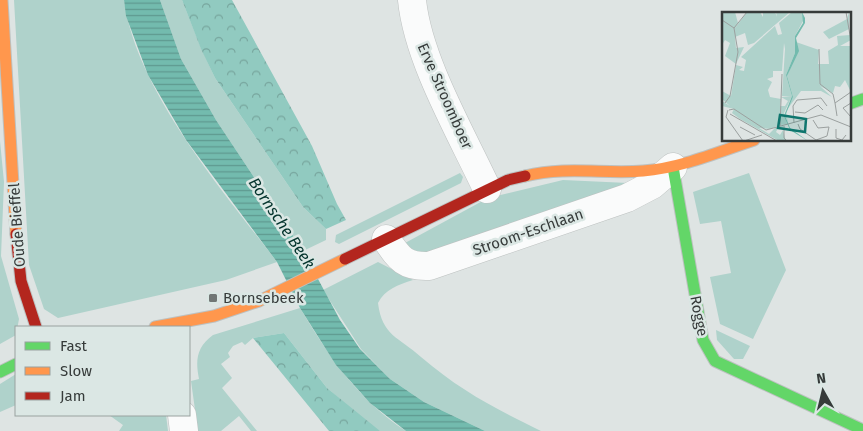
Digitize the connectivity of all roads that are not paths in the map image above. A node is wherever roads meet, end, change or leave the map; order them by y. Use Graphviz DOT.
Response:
graph roads {
  1 [pos="2,0"];
  2 [pos="412,0"];
  3 [pos="863,99"];
  4 [pos="850,104"];
  5 [pos="751,141"];
  6 [pos="673,167"];
  7 [pos="486,189"];
  8 [pos="386,239"];
  9 [pos="36,326"];
  10 [pos="164,326"];
  11 [pos="15,364"];
  12 [pos="0,372"];
  13 [pos="182,416"];
  14 [pos="863,430"];
  15 [pos="184,431"];
  1 -- 9 [label="street, Oude Bieffel"];
  2 -- 7 [label="street, Erve Stroomboer"];
  3 -- 4 [label="street"];
  5 -- 6 [label="street, Stroom-Eschlaan"];
  6 -- 7 [label="street, Stroom-Eschlaan"];
  6 -- 8 [label="street, Stroom-Eschlaan"];
  6 -- 14 [label="street, Rogge"];
  7 -- 8 [label="street, Stroom-Eschlaan"];
  8 -- 10 [label="street, Stroom-Eschlaan"];
  11 -- 12 [label="street"];
  13 -- 15 [label="street"];
}
